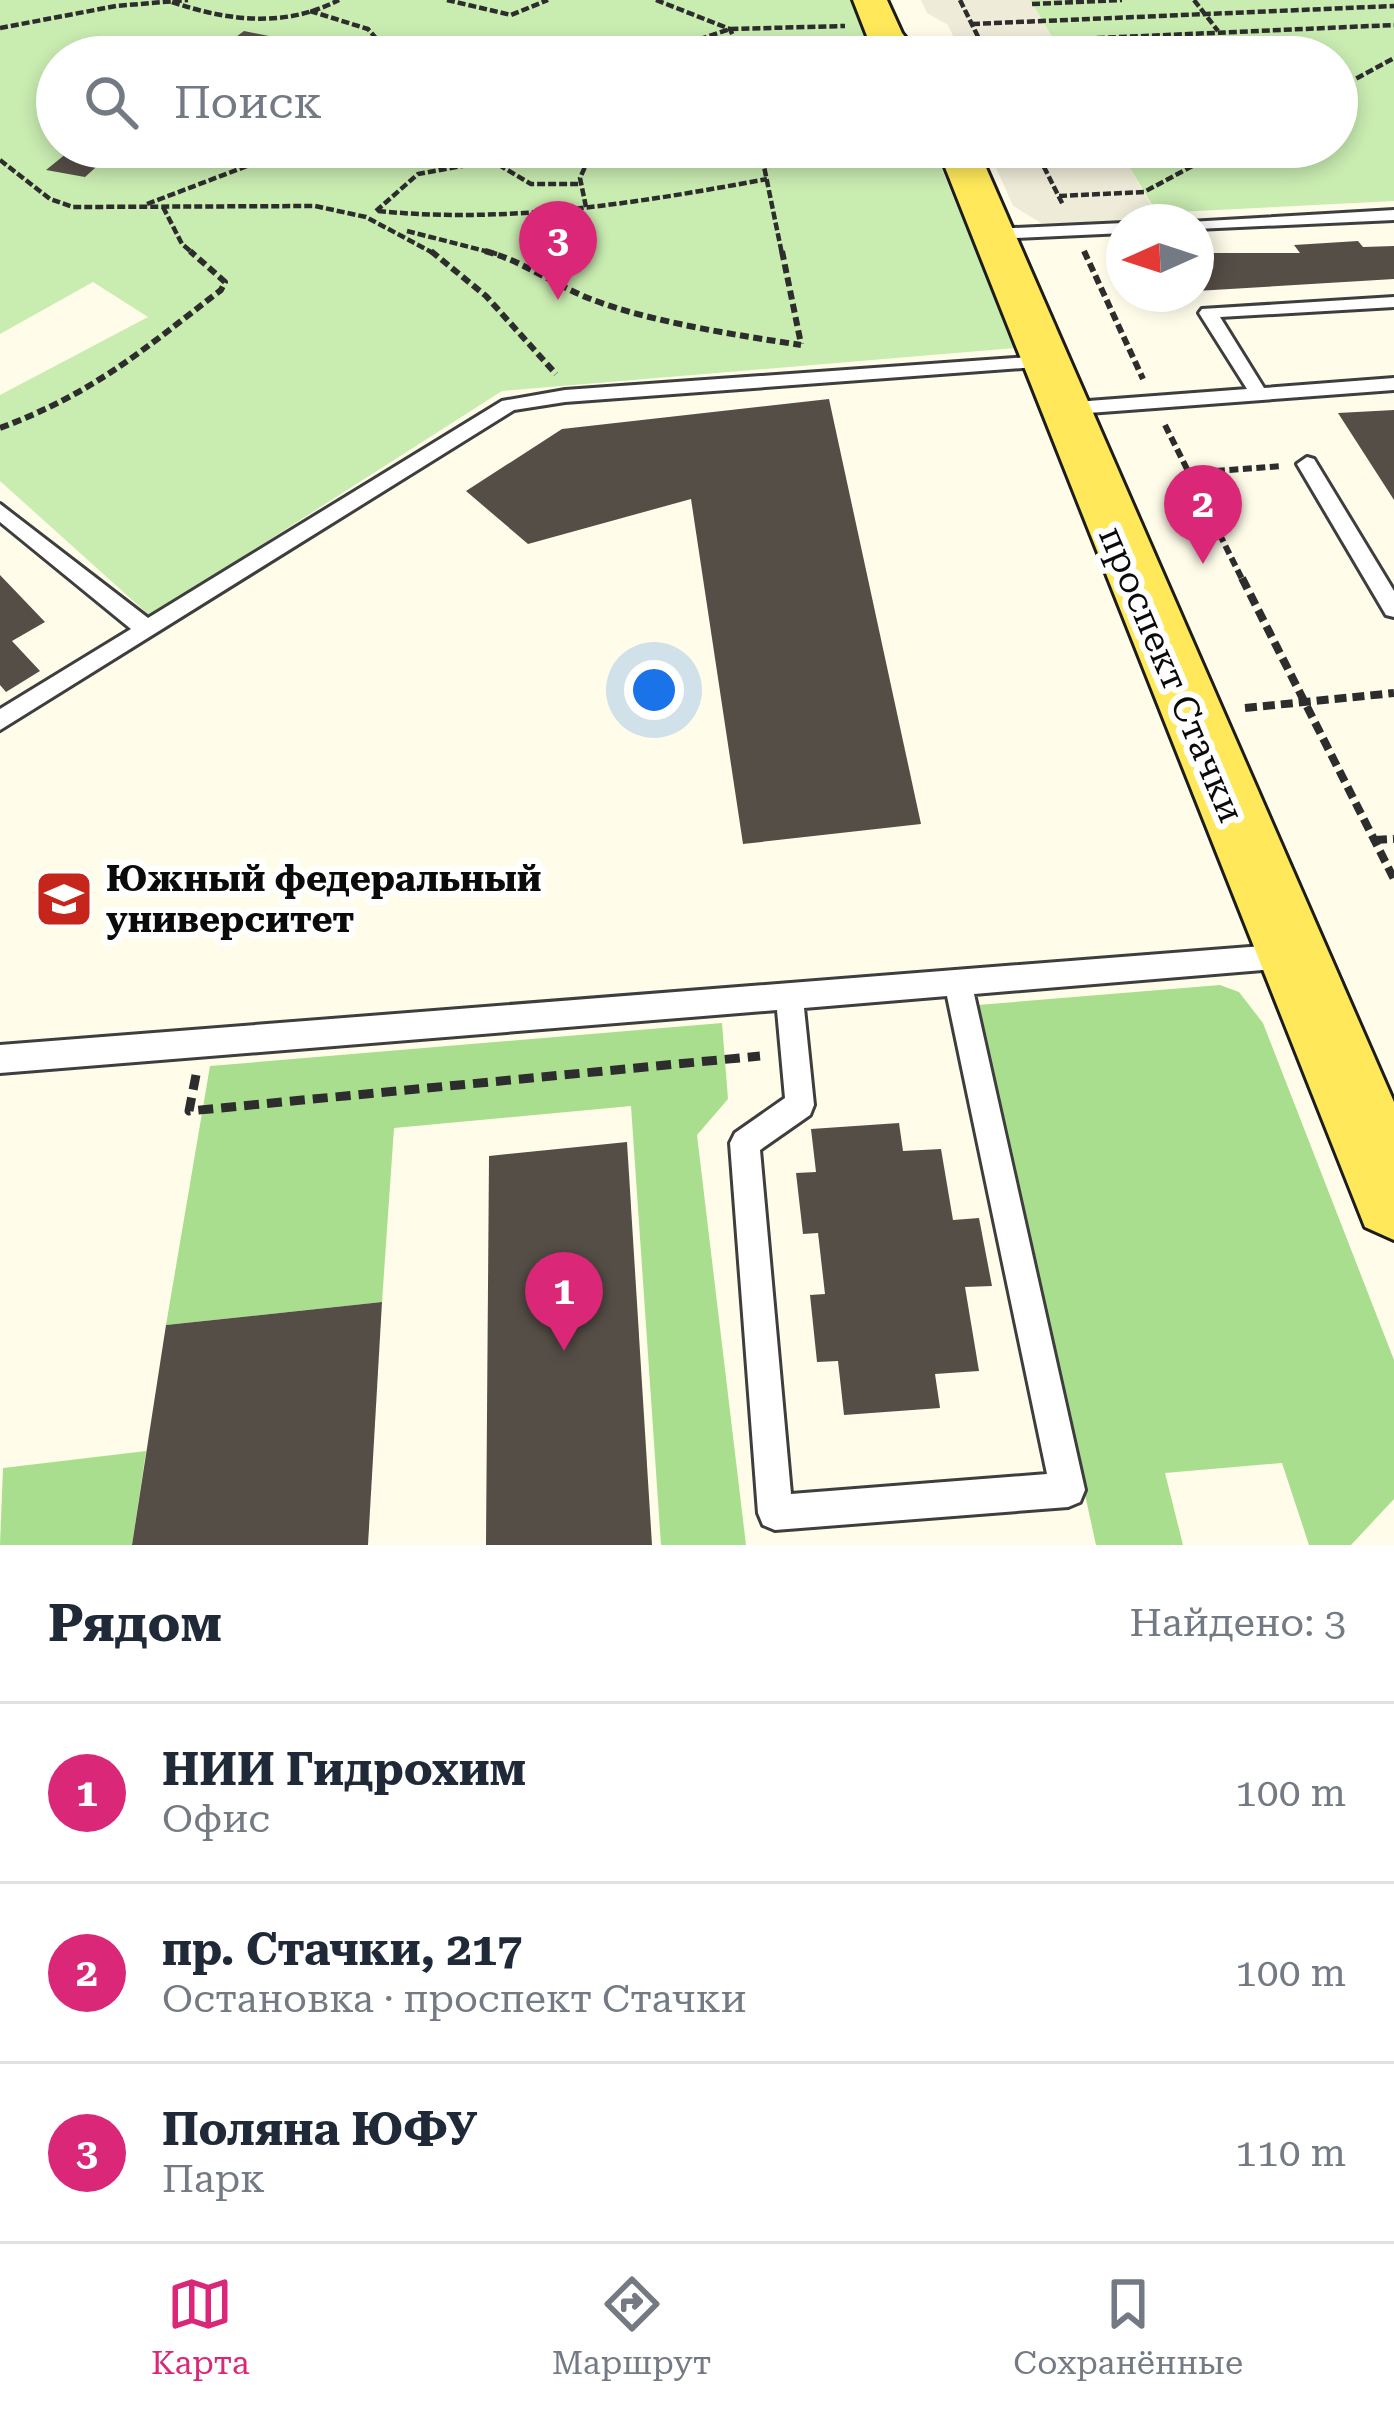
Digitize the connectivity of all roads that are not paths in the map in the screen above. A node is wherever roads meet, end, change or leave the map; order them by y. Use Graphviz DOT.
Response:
graph roads {
  1 [pos="906,0"];
  2 [pos="860,13"];
  3 [pos="884,36"];
  4 [pos="920,36"];
  5 [pos="966,168"];
  6 [pos="1394,215"];
  7 [pos="1214,223"];
  8 [pos="1106,229"];
  9 [pos="993,234"];
  10 [pos="1394,302"];
  11 [pos="1394,384"];
  12 [pos="1053,386"];
  13 [pos="1259,394"];
  14 [pos="1307,464"];
  15 [pos="0,511"];
  16 [pos="1394,609"];
  17 [pos="148,630"];
  18 [pos="0,721"];
  19 [pos="1289,956"];
  20 [pos="958,982"];
  21 [pos="788,995"];
  22 [pos="0,1059"];
  23 [pos="1394,1198"];
  1 -- 4 [label="main road"];
  2 -- 3 [label="main road"];
  5 -- 9 [label="main road, проспект Стачки"];
  6 -- 7 [label="lane"];
  8 -- 9 [label="lane"];
  9 -- 12 [label="main road, проспект Стачки"];
  10 -- 13 [label="lane"];
  11 -- 13 [label="lane"];
  12 -- 13 [label="lane"];
  12 -- 17 [label="lane"];
  12 -- 19 [label="main road, проспект Стачки"];
  14 -- 16 [label="lane"];
  15 -- 17 [label="lane"];
  17 -- 18 [label="lane"];
  19 -- 20 [label="lane"];
  19 -- 23 [label="main road, проспект Стачки"];
  20 -- 21 [label="lane"];
  20 -- 21 [label="lane"];
  21 -- 22 [label="lane"];
}
